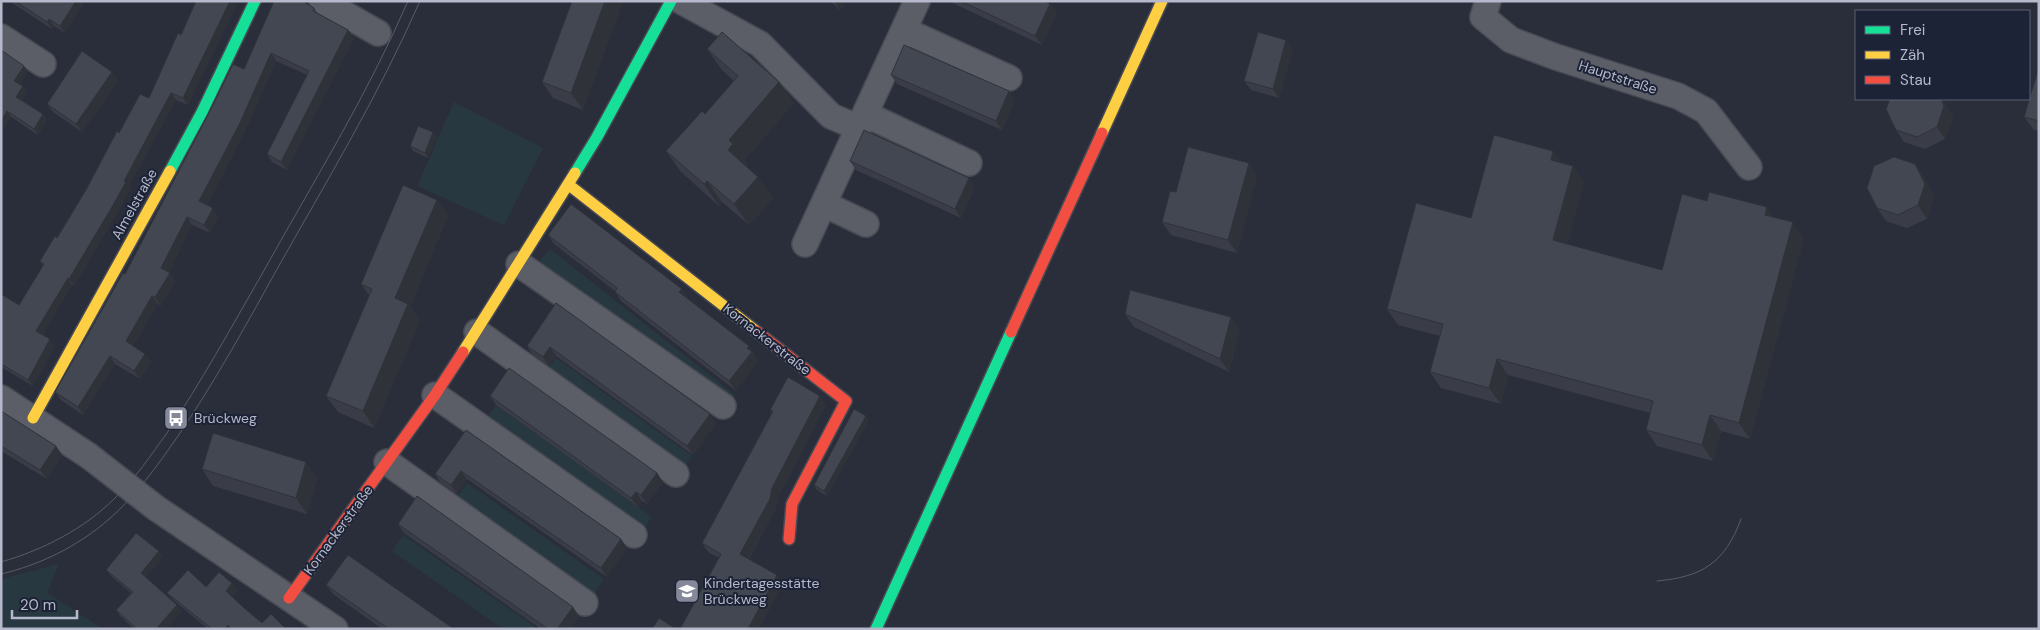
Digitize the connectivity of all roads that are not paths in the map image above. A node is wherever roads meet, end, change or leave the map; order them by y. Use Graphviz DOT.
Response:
graph roads {
  1 [pos="255,1"];
  2 [pos="322,1"];
  3 [pos="671,1"];
  4 [pos="681,1"];
  5 [pos="917,1"];
  6 [pos="1162,1"];
  7 [pos="1488,1"];
  8 [pos="904,30"];
  9 [pos="378,33"];
  10 [pos="1,36"];
  11 [pos="43,64"];
  12 [pos="1009,78"];
  13 [pos="862,121"];
  14 [pos="969,163"];
  15 [pos="1749,167"];
  16 [pos="569,185"];
  17 [pos="824,204"];
  18 [pos="866,224"];
  19 [pos="805,244"];
  20 [pos="519,264"];
  21 [pos="477,332"];
  22 [pos="435,395"];
  23 [pos="1,398"];
  24 [pos="723,406"];
  25 [pos="33,418"];
  26 [pos="387,462"];
  27 [pos="676,474"];
  28 [pos="634,536"];
  29 [pos="789,539"];
  30 [pos="289,598"];
  31 [pos="584,603"];
  32 [pos="335,629"];
  33 [pos="876,629"];
  1 -- 25 [label="street, Almelstraße"];
  2 -- 9 [label="street"];
  3 -- 16 [label="street, Kornackerstraße"];
  4 -- 13 [label="street"];
  5 -- 8 [label="street"];
  6 -- 33 [label="street"];
  7 -- 15 [label="street, Hauptstraße"];
  8 -- 12 [label="street"];
  8 -- 13 [label="street"];
  10 -- 11 [label="street"];
  13 -- 14 [label="street"];
  13 -- 17 [label="street"];
  16 -- 20 [label="street, Kornackerstraße"];
  16 -- 29 [label="street, Kornackerstraße"];
  17 -- 18 [label="street"];
  17 -- 19 [label="street"];
  20 -- 21 [label="street, Kornackerstraße"];
  20 -- 24 [label="street"];
  21 -- 22 [label="street, Kornackerstraße"];
  21 -- 27 [label="street"];
  22 -- 26 [label="street, Kornackerstraße"];
  22 -- 28 [label="street"];
  23 -- 25 [label="street"];
  25 -- 30 [label="street"];
  26 -- 30 [label="street, Kornackerstraße"];
  26 -- 31 [label="street"];
  30 -- 32 [label="street"];
}
